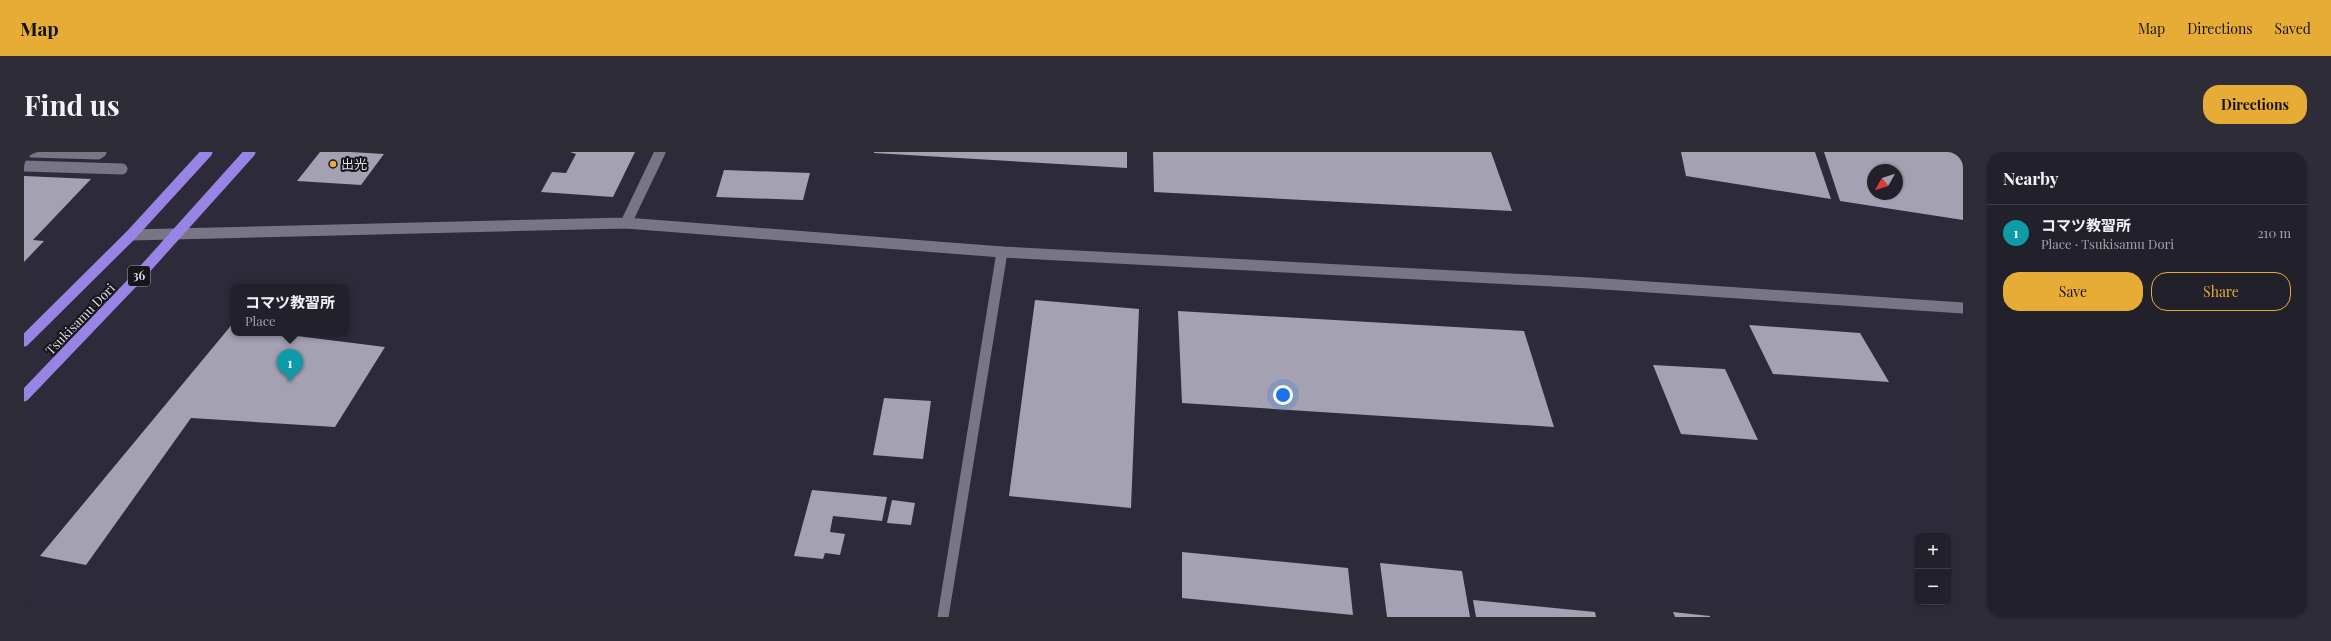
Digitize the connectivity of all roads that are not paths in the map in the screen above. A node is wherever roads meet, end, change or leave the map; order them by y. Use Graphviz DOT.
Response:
graph roads {
  1 [pos="32,152"];
  2 [pos="101,152"];
  3 [pos="207,152"];
  4 [pos="250,152"];
  5 [pos="660,152"];
  6 [pos="24,166"];
  7 [pos="122,169"];
  8 [pos="626,223"];
  9 [pos="175,235"];
  10 [pos="130,236"];
  11 [pos="1002,252"];
  12 [pos="1963,308"];
  13 [pos="24,341"];
  14 [pos="25,394"];
  15 [pos="943,617"];
  1 -- 2 [label="street"];
  3 -- 10 [label="highway, Tsukisamu Dori"];
  4 -- 9 [label="highway, Tsukisamu Dori / 36"];
  5 -- 8 [label="street"];
  6 -- 7 [label="street"];
  8 -- 9 [label="street"];
  8 -- 11 [label="street"];
  9 -- 10 [label="street"];
  9 -- 14 [label="highway, Tsukisamu Dori / 36"];
  10 -- 13 [label="highway, Tsukisamu Dori"];
  11 -- 12 [label="street"];
  11 -- 15 [label="street"];
}
